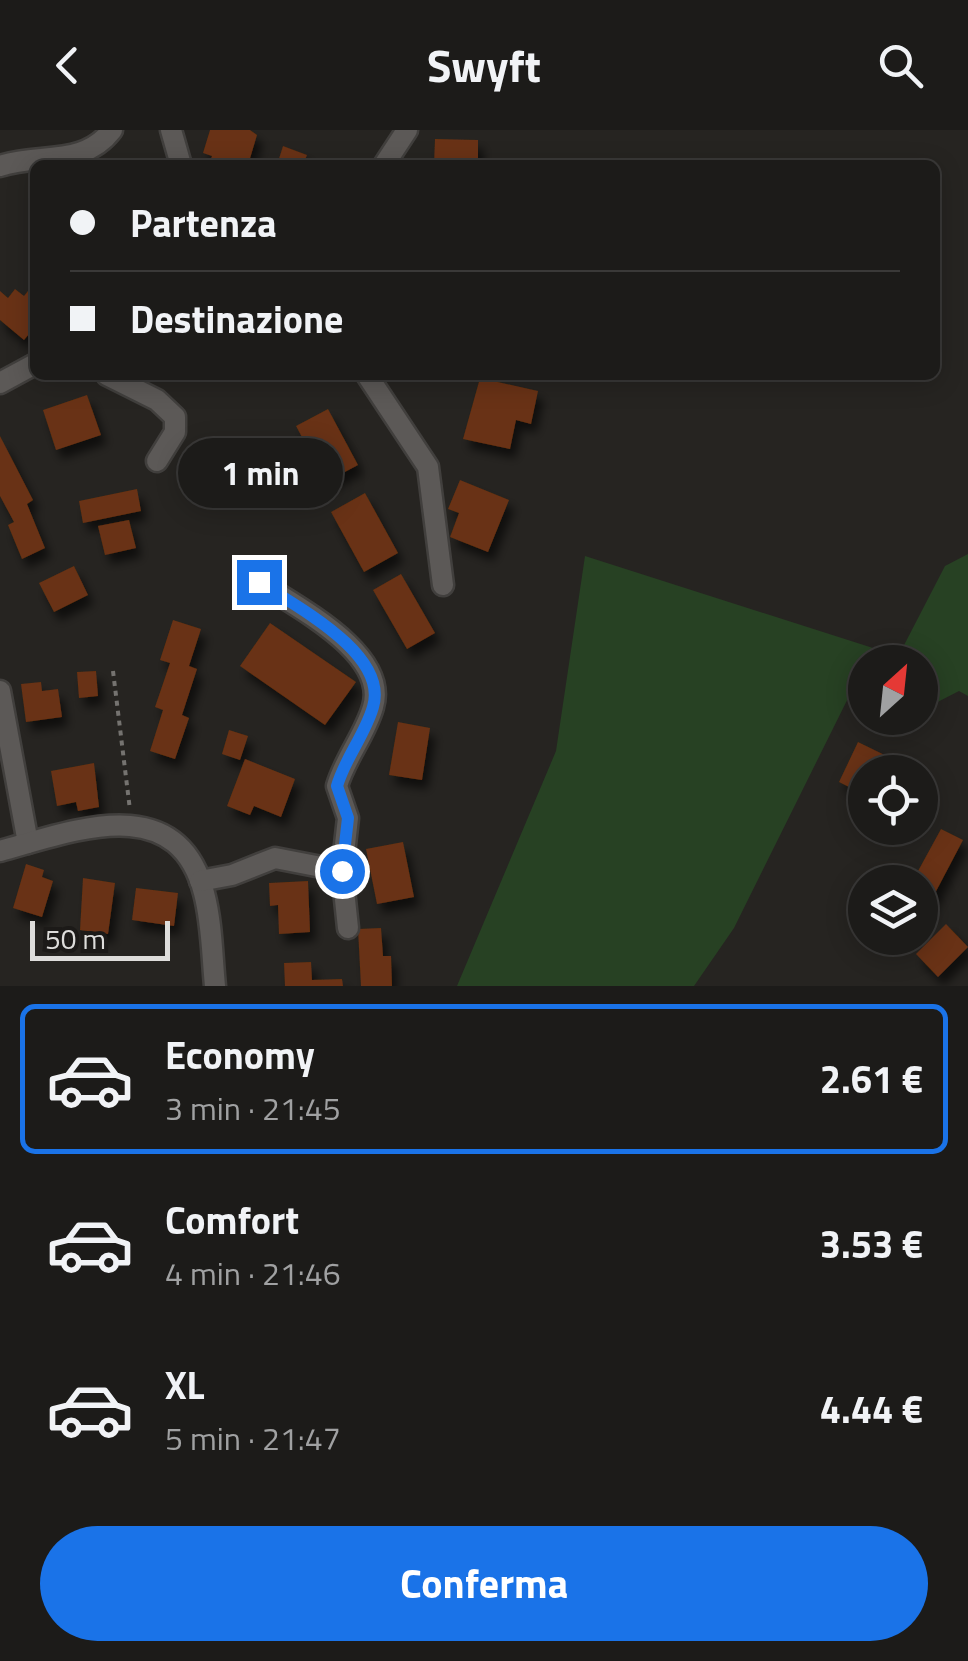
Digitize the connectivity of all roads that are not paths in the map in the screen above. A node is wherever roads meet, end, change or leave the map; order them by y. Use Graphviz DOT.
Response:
graph roads {
  1 [pos="112,130"];
  2 [pos="170,130"];
  3 [pos="407,130"];
  4 [pos="39,160"];
  5 [pos="178,160"];
  6 [pos="387,160"];
  7 [pos="30,161"];
  8 [pos="0,166"];
  9 [pos="30,367"];
  10 [pos="118,380"];
  11 [pos="370,380"];
  12 [pos="0,383"];
  13 [pos="157,460"];
  14 [pos="259,582"];
  15 [pos="443,585"];
  16 [pos="0,691"];
  17 [pos="28,843"];
  18 [pos="0,851"];
  19 [pos="342,871"];
  20 [pos="200,881"];
  21 [pos="348,928"];
  22 [pos="215,986"];
  1 -- 4 [label="street"];
  2 -- 5 [label="street"];
  3 -- 6 [label="street"];
  7 -- 8 [label="street"];
  9 -- 12 [label="street"];
  10 -- 13 [label="street"];
  11 -- 15 [label="street"];
  14 -- 19 [label="street"];
  16 -- 17 [label="street"];
  17 -- 18 [label="street"];
  17 -- 20 [label="street"];
  19 -- 20 [label="street"];
  19 -- 21 [label="street"];
  20 -- 22 [label="street"];
}
